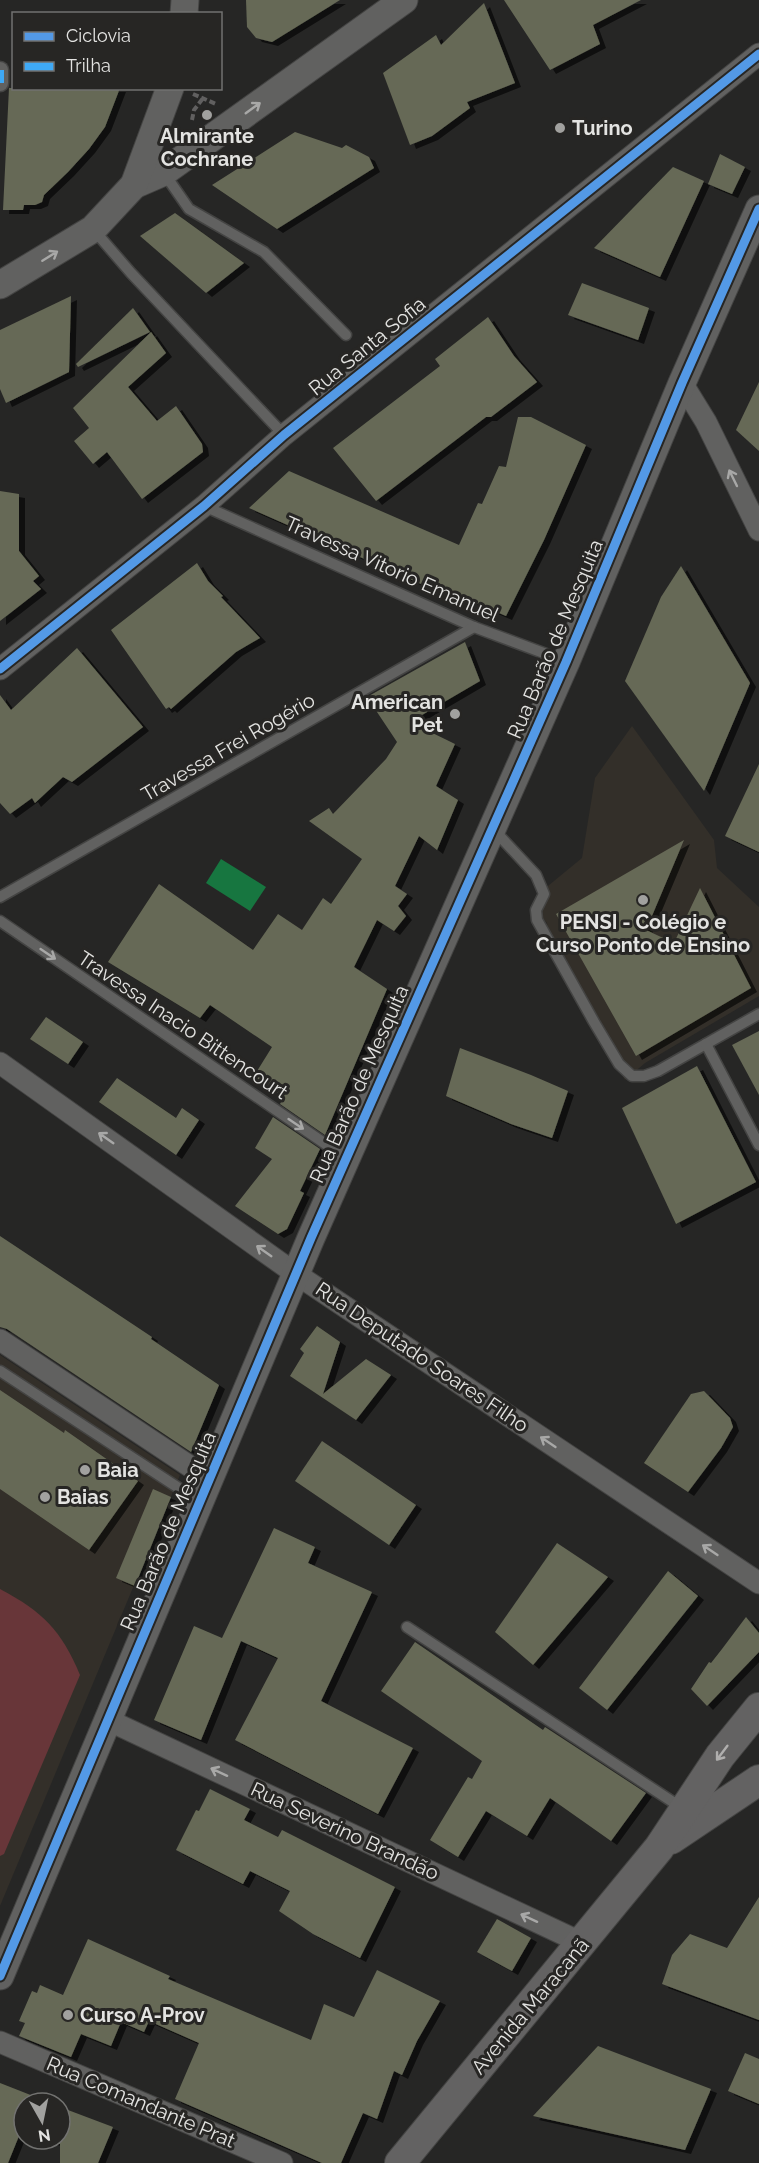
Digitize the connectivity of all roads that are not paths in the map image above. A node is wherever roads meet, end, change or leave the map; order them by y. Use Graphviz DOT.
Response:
graph roads {
  1 [pos="404,0"];
  2 [pos="759,54"];
  3 [pos="0,70"];
  4 [pos="0,83"];
  5 [pos="181,91"];
  6 [pos="164,172"];
  7 [pos="134,185"];
  8 [pos="759,209"];
  9 [pos="93,229"];
  10 [pos="0,285"];
  11 [pos="346,335"];
  12 [pos="682,384"];
  13 [pos="284,435"];
  14 [pos="204,506"];
  15 [pos="759,530"];
  16 [pos="474,627"];
  17 [pos="566,662"];
  18 [pos="0,669"];
  19 [pos="492,829"];
  20 [pos="0,897"];
  21 [pos="0,921"];
  22 [pos="759,1014"];
  23 [pos="706,1044"];
  24 [pos="0,1063"];
  25 [pos="759,1144"];
  26 [pos="346,1158"];
  27 [pos="296,1274"];
  28 [pos="0,1340"];
  29 [pos="0,1371"];
  30 [pos="204,1491"];
  31 [pos="759,1583"];
  32 [pos="407,1627"];
  33 [pos="759,1708"];
  34 [pos="108,1720"];
  35 [pos="759,1780"];
  36 [pos="685,1809"];
  37 [pos="659,1848"];
  38 [pos="582,1943"];
  39 [pos="0,1976"];
  40 [pos="0,2042"];
  41 [pos="282,2163"];
  42 [pos="399,2163"];
  6 -- 1 [label="street, one-way"];
  2 -- 13 [label="street, Rua Santa Sofia"];
  3 -- 4 [label="street"];
  5 -- 7 [label="street"];
  6 -- 7 [label="street"];
  6 -- 11 [label="lane"];
  7 -- 9 [label="street"];
  8 -- 12 [label="street, Rua Barão de Mesquita"];
  10 -- 9 [label="street, one-way"];
  9 -- 13 [label="lane"];
  15 -- 12 [label="street, one-way"];
  12 -- 17 [label="street, Rua Barão de Mesquita"];
  13 -- 14 [label="street, Rua Santa Sofia"];
  14 -- 16 [label="lane, Travessa Vitorio Emanuel"];
  14 -- 18 [label="street, Rua Santa Sofia"];
  16 -- 17 [label="lane, Travessa Vitorio Emanuel"];
  16 -- 20 [label="lane, Travessa Frei Rogério"];
  17 -- 19 [label="street, Rua Barão de Mesquita"];
  19 -- 23 [label="lane"];
  19 -- 26 [label="street, Rua Barão de Mesquita"];
  21 -- 26 [label="lane, Travessa Inacio Bittencourt, one-way"];
  22 -- 23 [label="lane"];
  23 -- 25 [label="lane"];
  27 -- 24 [label="street, Rua Deputado Soares Filho, one-way"];
  26 -- 27 [label="street, Rua Barão de Mesquita"];
  27 -- 30 [label="street, Rua Barão de Mesquita"];
  31 -- 27 [label="street, Rua Deputado Soares Filho, one-way"];
  28 -- 30 [label="street"];
  29 -- 30 [label="lane"];
  30 -- 34 [label="street, Rua Barão de Mesquita"];
  32 -- 36 [label="lane"];
  33 -- 36 [label="main road, Avenida Maracanã, one-way"];
  38 -- 34 [label="street, Rua Severino Brandão, one-way"];
  34 -- 39 [label="street, Rua Barão de Mesquita"];
  35 -- 37 [label="main road, Avenida Maracanã"];
  36 -- 37 [label="main road, Avenida Maracanã"];
  37 -- 38 [label="main road, Avenida Maracanã"];
  38 -- 42 [label="main road, Avenida Maracanã"];
  40 -- 41 [label="street, Rua Comandante Prat"];
}
